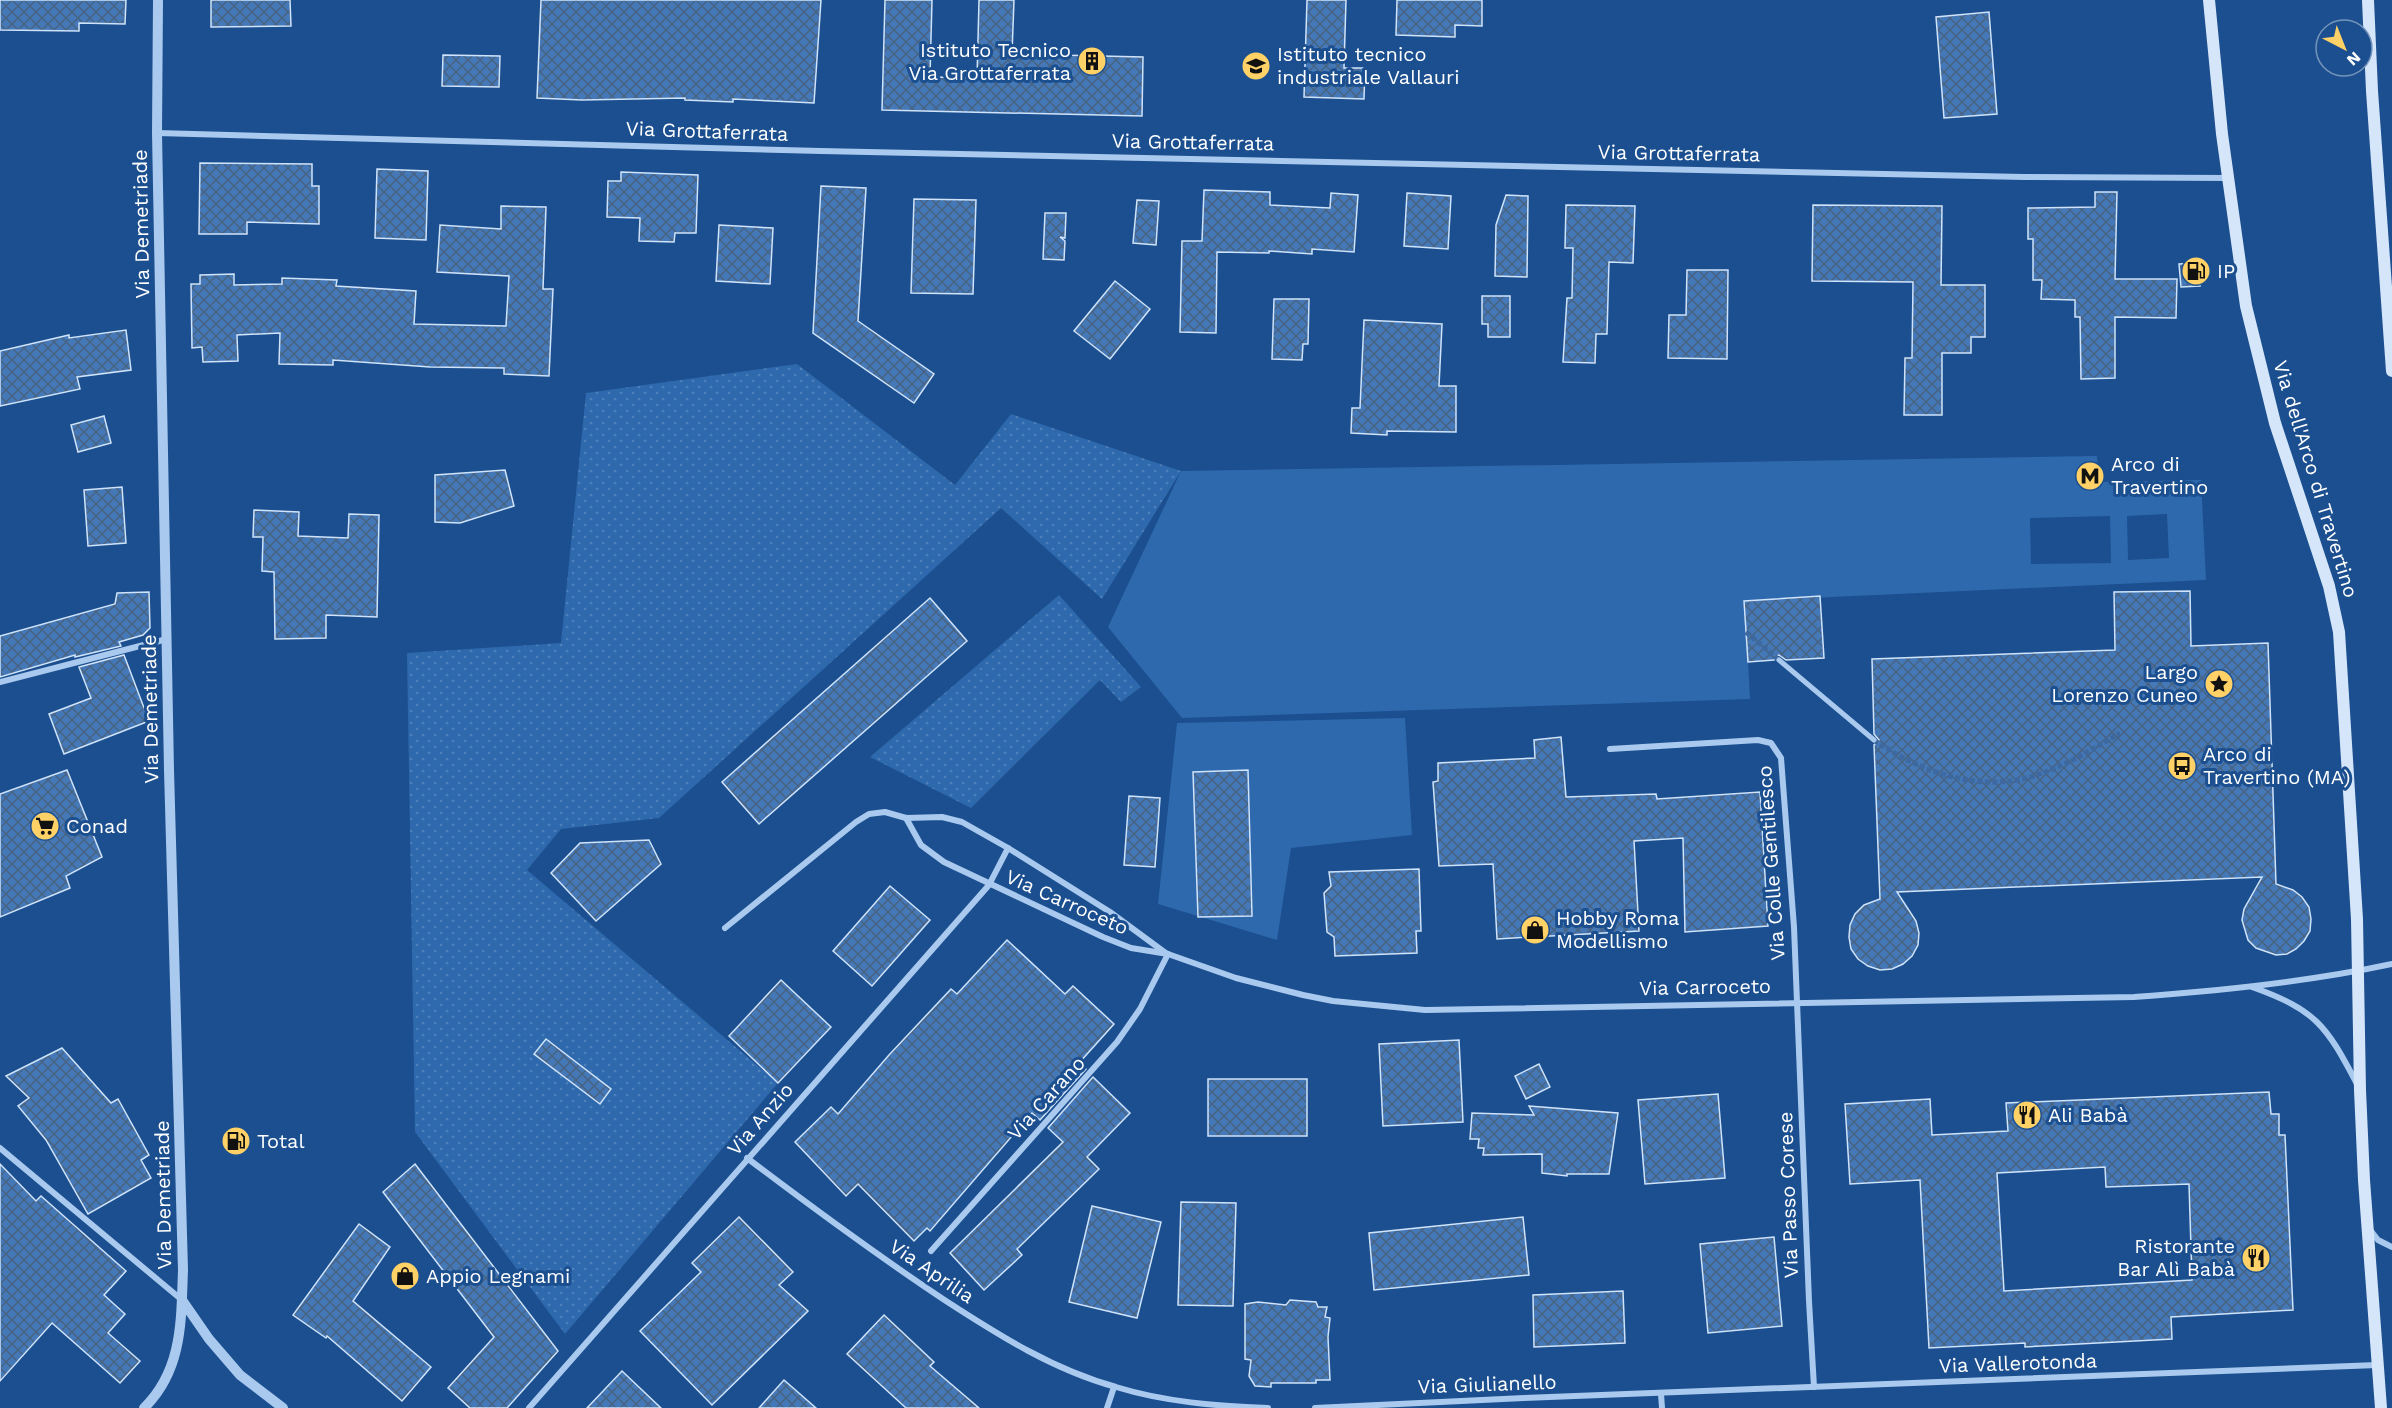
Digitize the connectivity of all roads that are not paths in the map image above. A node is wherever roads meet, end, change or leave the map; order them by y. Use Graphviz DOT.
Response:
graph roads {
  1 [pos="158,0"];
  2 [pos="2209,0"];
  3 [pos="2368,0"];
  4 [pos="157,133"];
  5 [pos="2229,178"];
  6 [pos="2392,371"];
  7 [pos="167,639"];
  8 [pos="1779,660"];
  9 [pos="0,682"];
  10 [pos="1874,740"];
  11 [pos="1610,749"];
  12 [pos="906,818"];
  13 [pos="1008,848"];
  14 [pos="989,885"];
  15 [pos="725,928"];
  16 [pos="1168,954"];
  17 [pos="2392,964"];
  18 [pos="2359,971"];
  19 [pos="2248,986"];
  20 [pos="1797,1002"];
  21 [pos="2360,1090"];
  22 [pos="0,1148"];
  23 [pos="747,1158"];
  24 [pos="2368,1225"];
  25 [pos="2392,1247"];
  26 [pos="931,1251"];
  27 [pos="182,1300"];
  28 [pos="2377,1365"];
  29 [pos="1113,1387"];
  30 [pos="1815,1387"];
  31 [pos="1661,1394"];
  32 [pos="144,1408"];
  33 [pos="283,1408"];
  34 [pos="529,1408"];
  35 [pos="1107,1408"];
  36 [pos="1268,1408"];
  37 [pos="1315,1408"];
  38 [pos="1662,1408"];
  39 [pos="2381,1408"];
  1 -- 4 [label="street, Via Demetriade"];
  2 -- 5 [label="main road, Via dell'Arco di Travertino"];
  3 -- 6 [label="main road"];
  4 -- 5 [label="street, Via Grottaferrata"];
  4 -- 7 [label="street, Via Demetriade"];
  5 -- 18 [label="main road, Via dell'Arco di Travertino"];
  7 -- 9 [label="street"];
  7 -- 27 [label="street, Via Demetriade"];
  8 -- 10 [label="street"];
  11 -- 20 [label="street, Via Colle Gentilesco"];
  12 -- 13 [label="street, Via Carroceto"];
  12 -- 14 [label="street, Via Carroceto"];
  12 -- 15 [label="street, Via Carroceto"];
  13 -- 14 [label="street, Via Anzio"];
  13 -- 16 [label="street, Via Carroceto"];
  14 -- 16 [label="street, Via Carroceto"];
  14 -- 23 [label="street, Via Anzio"];
  16 -- 20 [label="street, Via Carroceto"];
  16 -- 26 [label="street, Via Carano"];
  17 -- 18 [label="street"];
  18 -- 19 [label="street, Via Carroceto"];
  18 -- 21 [label="main road, Via dell'Arco di Travertino"];
  19 -- 20 [label="street, Via Carroceto"];
  19 -- 21 [label="street, Via Carroceto"];
  20 -- 30 [label="street, Via Passo Corese"];
  21 -- 24 [label="main road, Via dell'Arco di Travertino"];
  22 -- 27 [label="street"];
  23 -- 29 [label="street, Via Aprilia"];
  23 -- 34 [label="street, Via Anzio"];
  24 -- 25 [label="street"];
  24 -- 28 [label="main road, Via dell'Arco di Travertino"];
  27 -- 32 [label="street, Via Demetriade"];
  27 -- 33 [label="street"];
  28 -- 30 [label="street, Via Vallerotonda"];
  28 -- 39 [label="main road, Via dell'Arco di Travertino"];
  29 -- 35 [label="street"];
  29 -- 36 [label="street"];
  30 -- 31 [label="street, Via Vallerotonda"];
  31 -- 37 [label="street, Via Giulianello"];
  31 -- 38 [label="street"];
}
